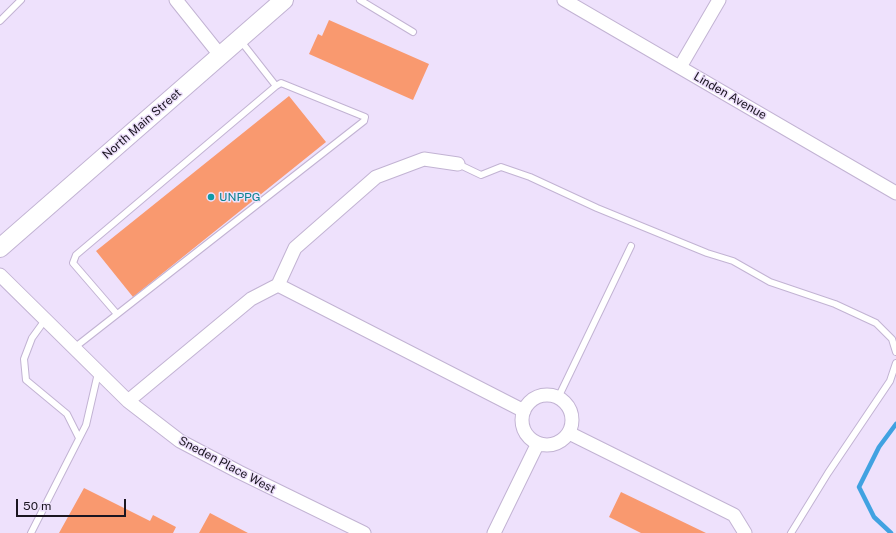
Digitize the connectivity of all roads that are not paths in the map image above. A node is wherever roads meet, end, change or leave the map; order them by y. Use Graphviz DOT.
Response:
graph roads {
  1 [pos="21,0"];
  2 [pos="284,0"];
  3 [pos="360,0"];
  4 [pos="564,0"];
  5 [pos="718,0"];
  6 [pos="181,2"];
  7 [pos="0,21"];
  8 [pos="413,32"];
  9 [pos="239,39"];
  10 [pos="220,55"];
  11 [pos="680,67"];
  12 [pos="276,86"];
  13 [pos="458,164"];
  14 [pos="895,190"];
  15 [pos="631,246"];
  16 [pos="0,248"];
  17 [pos="0,276"];
  18 [pos="278,285"];
  19 [pos="116,314"];
  20 [pos="45,320"];
  21 [pos="74,348"];
  22 [pos="896,352"];
  23 [pos="896,363"];
  24 [pos="99,373"];
  25 [pos="558,398"];
  26 [pos="128,401"];
  27 [pos="524,411"];
  28 [pos="569,433"];
  29 [pos="79,438"];
  30 [pos="538,443"];
  31 [pos="31,533"];
  32 [pos="364,533"];
  33 [pos="494,533"];
  34 [pos="745,533"];
  35 [pos="792,533"];
  1 -- 7 [label="lane"];
  2 -- 9 [label="main road, North Main Street"];
  3 -- 8 [label="lane"];
  4 -- 11 [label="street, Linden Avenue"];
  5 -- 11 [label="street"];
  6 -- 10 [label="street"];
  9 -- 10 [label="main road, North Main Street"];
  9 -- 12 [label="lane"];
  10 -- 16 [label="main road, North Main Street"];
  11 -- 14 [label="street, Linden Avenue"];
  12 -- 19 [label="lane"];
  12 -- 19 [label="lane"];
  13 -- 18 [label="street"];
  13 -- 22 [label="lane"];
  15 -- 25 [label="lane"];
  17 -- 20 [label="street, Sneden Place West"];
  18 -- 26 [label="street"];
  18 -- 27 [label="street"];
  19 -- 21 [label="lane"];
  20 -- 21 [label="street, Sneden Place West"];
  20 -- 29 [label="lane"];
  21 -- 24 [label="street, Sneden Place West"];
  23 -- 35 [label="lane"];
  24 -- 26 [label="street, Sneden Place West"];
  24 -- 29 [label="lane"];
  25 -- 27 [label="street"];
  25 -- 28 [label="street"];
  26 -- 32 [label="street, Sneden Place West"];
  27 -- 30 [label="street"];
  28 -- 30 [label="street"];
  28 -- 34 [label="street"];
  29 -- 31 [label="lane"];
  30 -- 33 [label="street"];
}
